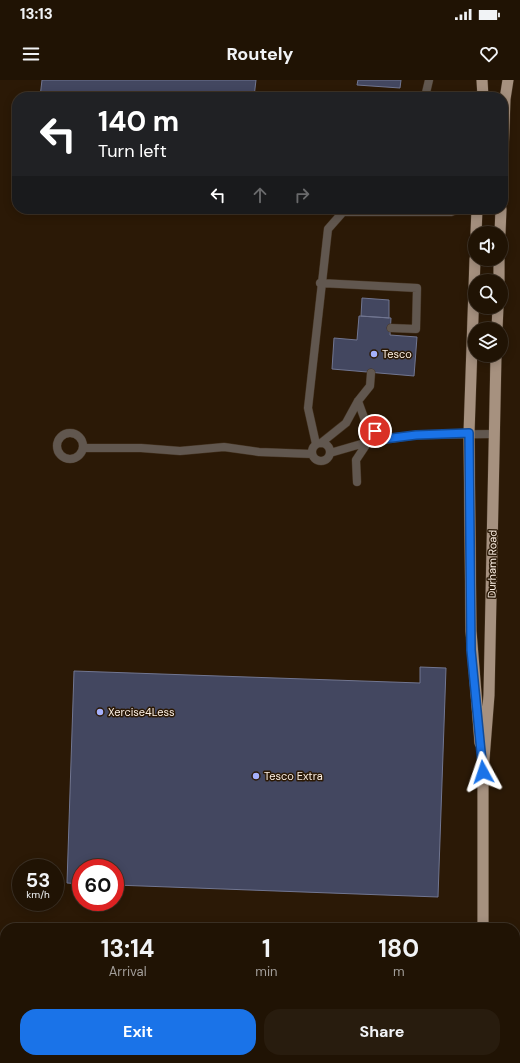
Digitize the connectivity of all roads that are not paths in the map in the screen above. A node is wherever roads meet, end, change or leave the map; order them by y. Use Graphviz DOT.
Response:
graph roads {
  1 [pos="429,80"];
  2 [pos="482,80"];
  3 [pos="508,80"];
  4 [pos="426,92"];
  5 [pos="483,92"];
  6 [pos="506,92"];
  7 [pos="339,214"];
  8 [pos="477,214"];
  9 [pos="501,214"];
  10 [pos="476,226"];
  11 [pos="500,226"];
  12 [pos="475,266"];
  13 [pos="320,283"];
  14 [pos="391,328"];
  15 [pos="496,362"];
  16 [pos="371,373"];
  17 [pos="358,401"];
  18 [pos="469,433"];
  19 [pos="493,434"];
  20 [pos="384,439"];
  21 [pos="368,442"];
  22 [pos="318,444"];
  23 [pos="83,448"];
  24 [pos="312,454"];
  25 [pos="330,454"];
  26 [pos="357,482"];
  27 [pos="483,772"];
  28 [pos="483,923"];
  1 -- 4 [label="lane"];
  2 -- 5 [label="main road"];
  3 -- 6 [label="main road"];
  7 -- 13 [label="lane"];
  8 -- 10 [label="main road"];
  9 -- 11 [label="main road"];
  12 -- 18 [label="main road, Durham Road"];
  13 -- 14 [label="lane"];
  13 -- 22 [label="lane"];
  15 -- 19 [label="main road, Durham Road"];
  16 -- 17 [label="lane"];
  17 -- 20 [label="lane"];
  17 -- 22 [label="lane"];
  18 -- 19 [label="lane"];
  18 -- 20 [label="lane"];
  18 -- 27 [label="main road, Durham Road"];
  19 -- 27 [label="main road, Durham Road"];
  20 -- 21 [label="lane"];
  21 -- 25 [label="lane"];
  21 -- 26 [label="lane"];
  22 -- 24 [label="lane"];
  22 -- 25 [label="lane"];
  23 -- 24 [label="lane"];
  24 -- 25 [label="lane"];
  27 -- 28 [label="main road, Durham Road"];
}
